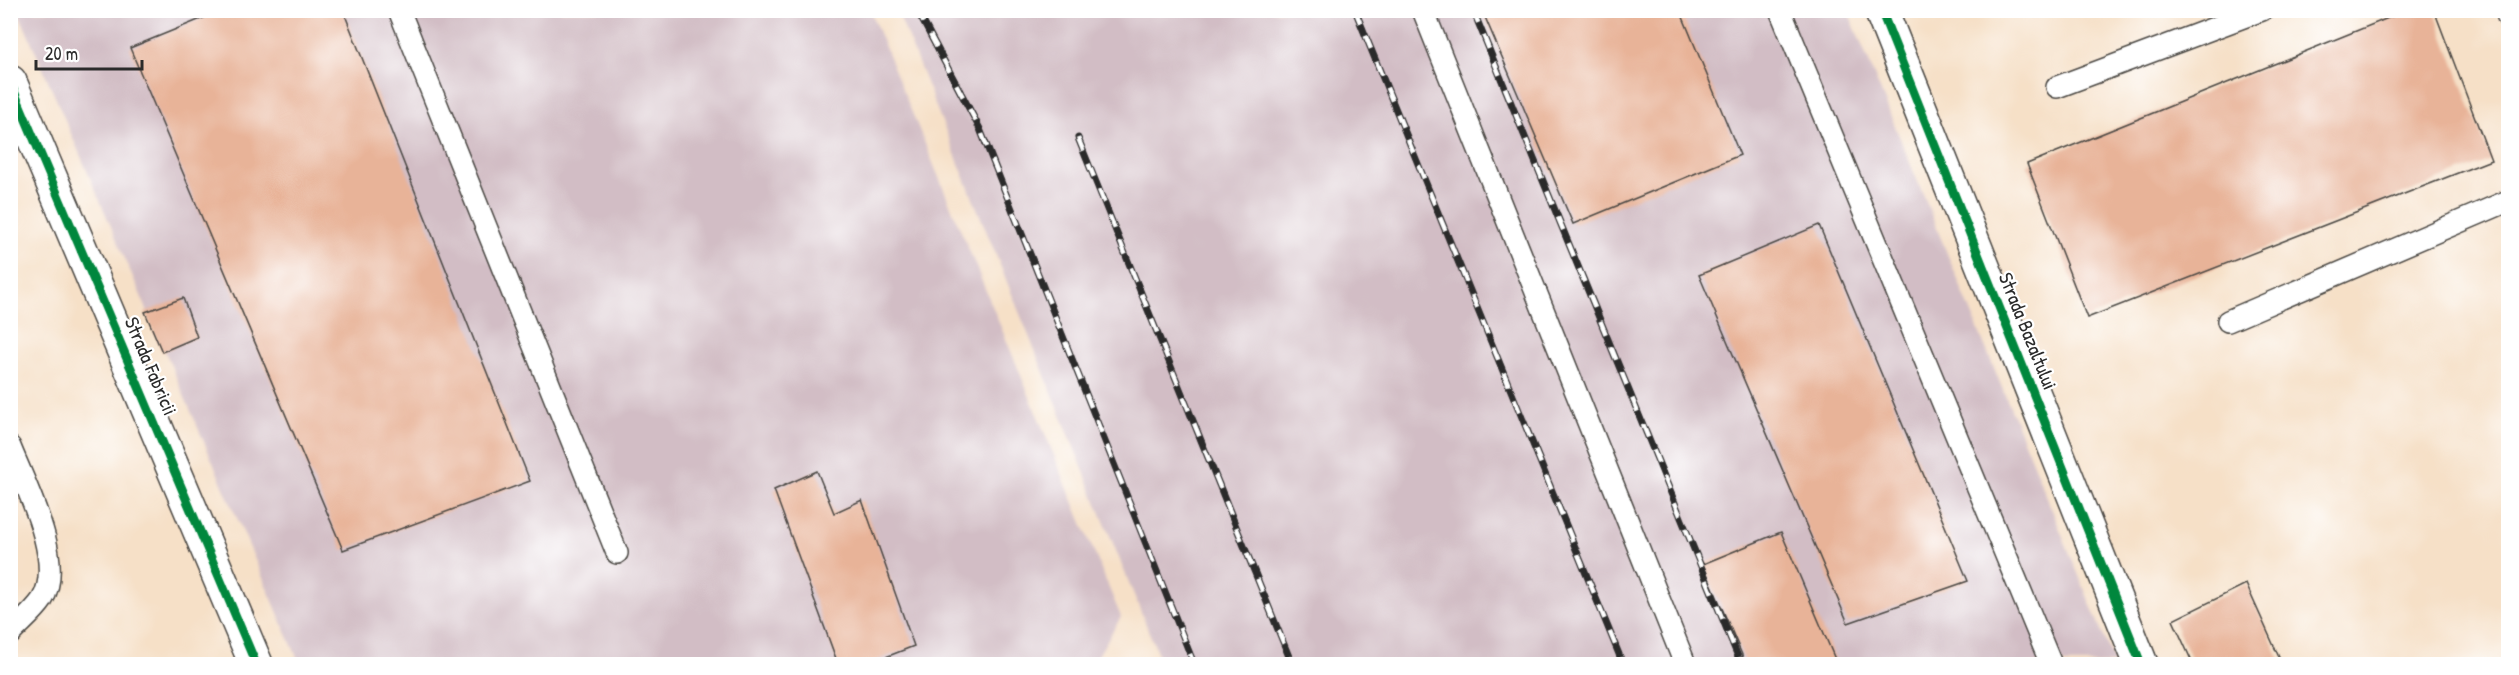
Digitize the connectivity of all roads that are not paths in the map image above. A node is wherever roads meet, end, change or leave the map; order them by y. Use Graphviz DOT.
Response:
graph roads {
  1 [pos="399,10"];
  2 [pos="1424,10"];
  3 [pos="1780,10"];
  4 [pos="1881,10"];
  5 [pos="2262,10"];
  6 [pos="2506,10"];
  7 [pos="2508,17"];
  8 [pos="10,82"];
  9 [pos="2057,87"];
  10 [pos="2508,201"];
  11 [pos="2228,321"];
  12 [pos="10,447"];
  13 [pos="617,553"];
  14 [pos="10,634"];
  15 [pos="256,664"];
  16 [pos="1685,664"];
  17 [pos="2051,664"];
  18 [pos="2141,664"];
  1 -- 13 [label="lane"];
  2 -- 16 [label="lane"];
  3 -- 17 [label="lane"];
  4 -- 18 [label="street, Strada Bazaltului"];
  5 -- 9 [label="lane"];
  6 -- 7 [label="lane"];
  8 -- 15 [label="street, Strada Fabricii"];
  10 -- 11 [label="lane"];
  12 -- 14 [label="lane"];
}
